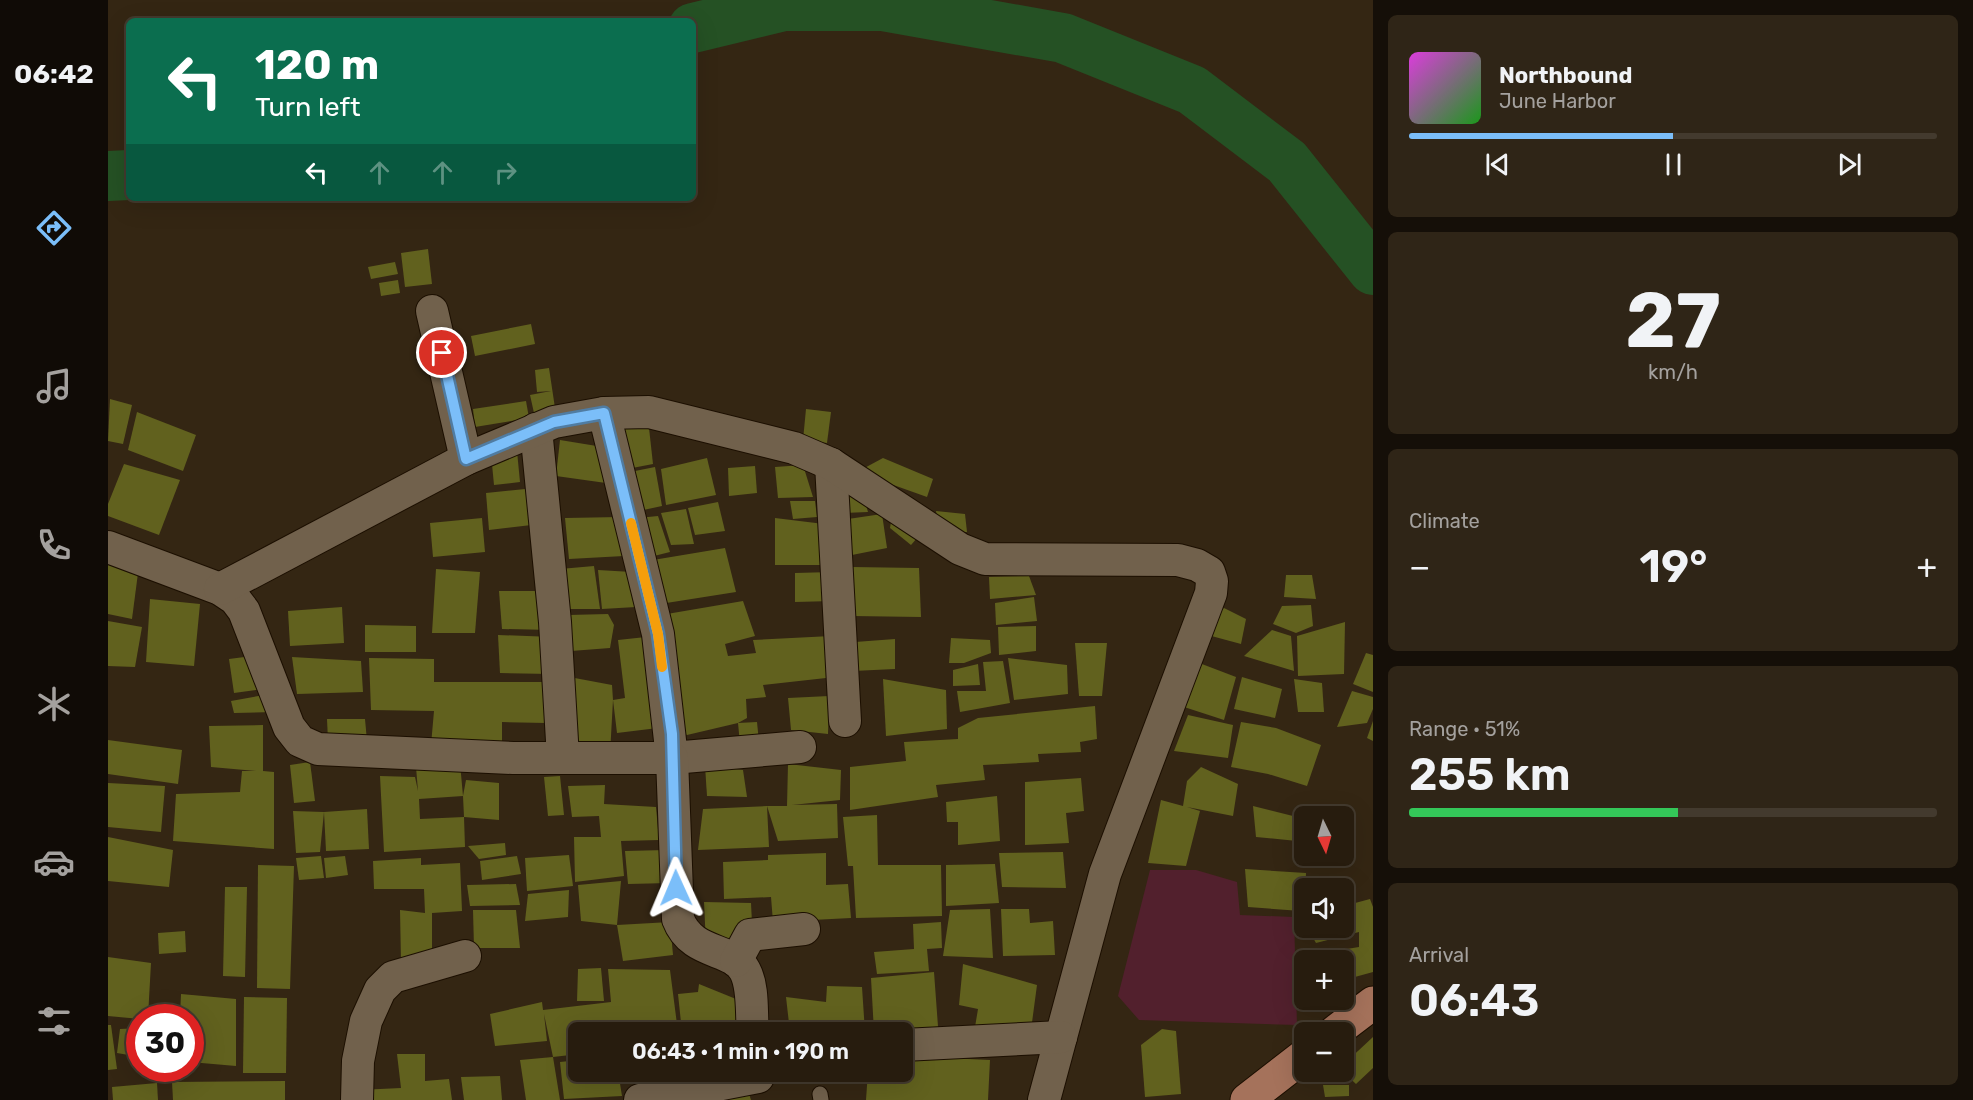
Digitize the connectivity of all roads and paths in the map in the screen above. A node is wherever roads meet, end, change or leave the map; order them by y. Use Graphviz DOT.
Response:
graph roads {
  1 [pos="432,311"];
  2 [pos="604,413"];
  3 [pos="536,429"];
  4 [pos="466,459"];
  5 [pos="831,464"];
  6 [pos="108,548"];
  7 [pos="220,589"];
  8 [pos="845,721"];
  9 [pos="800,747"];
  10 [pos="563,758"];
  11 [pos="672,758"];
  12 [pos="804,929"];
  13 [pos="465,956"];
  14 [pos="736,961"];
  15 [pos="1373,1003"];
  16 [pos="752,1022"];
  17 [pos="1348,1022"];
  18 [pos="1061,1037"];
  19 [pos="913,1044"];
  20 [pos="1294,1064"];
  21 [pos="759,1083"];
  22 [pos="357,1100"];
  23 [pos="640,1100"];
  24 [pos="1044,1100"];
  25 [pos="1247,1100"];
  1 -- 4 [label="street"];
  2 -- 3 [label="street"];
  2 -- 5 [label="street"];
  2 -- 11 [label="street"];
  3 -- 4 [label="street"];
  3 -- 10 [label="street"];
  4 -- 7 [label="street"];
  5 -- 8 [label="street"];
  5 -- 18 [label="street"];
  6 -- 7 [label="street"];
  7 -- 10 [label="street"];
  9 -- 11 [label="street"];
  10 -- 11 [label="street"];
  11 -- 14 [label="street"];
  12 -- 14 [label="street"];
  13 -- 22 [label="street"];
  14 -- 16 [label="street"];
  15 -- 17 [label="main road"];
  18 -- 19 [label="street"];
  18 -- 24 [label="street"];
  20 -- 25 [label="main road"];
  21 -- 23 [label="street"];
}
